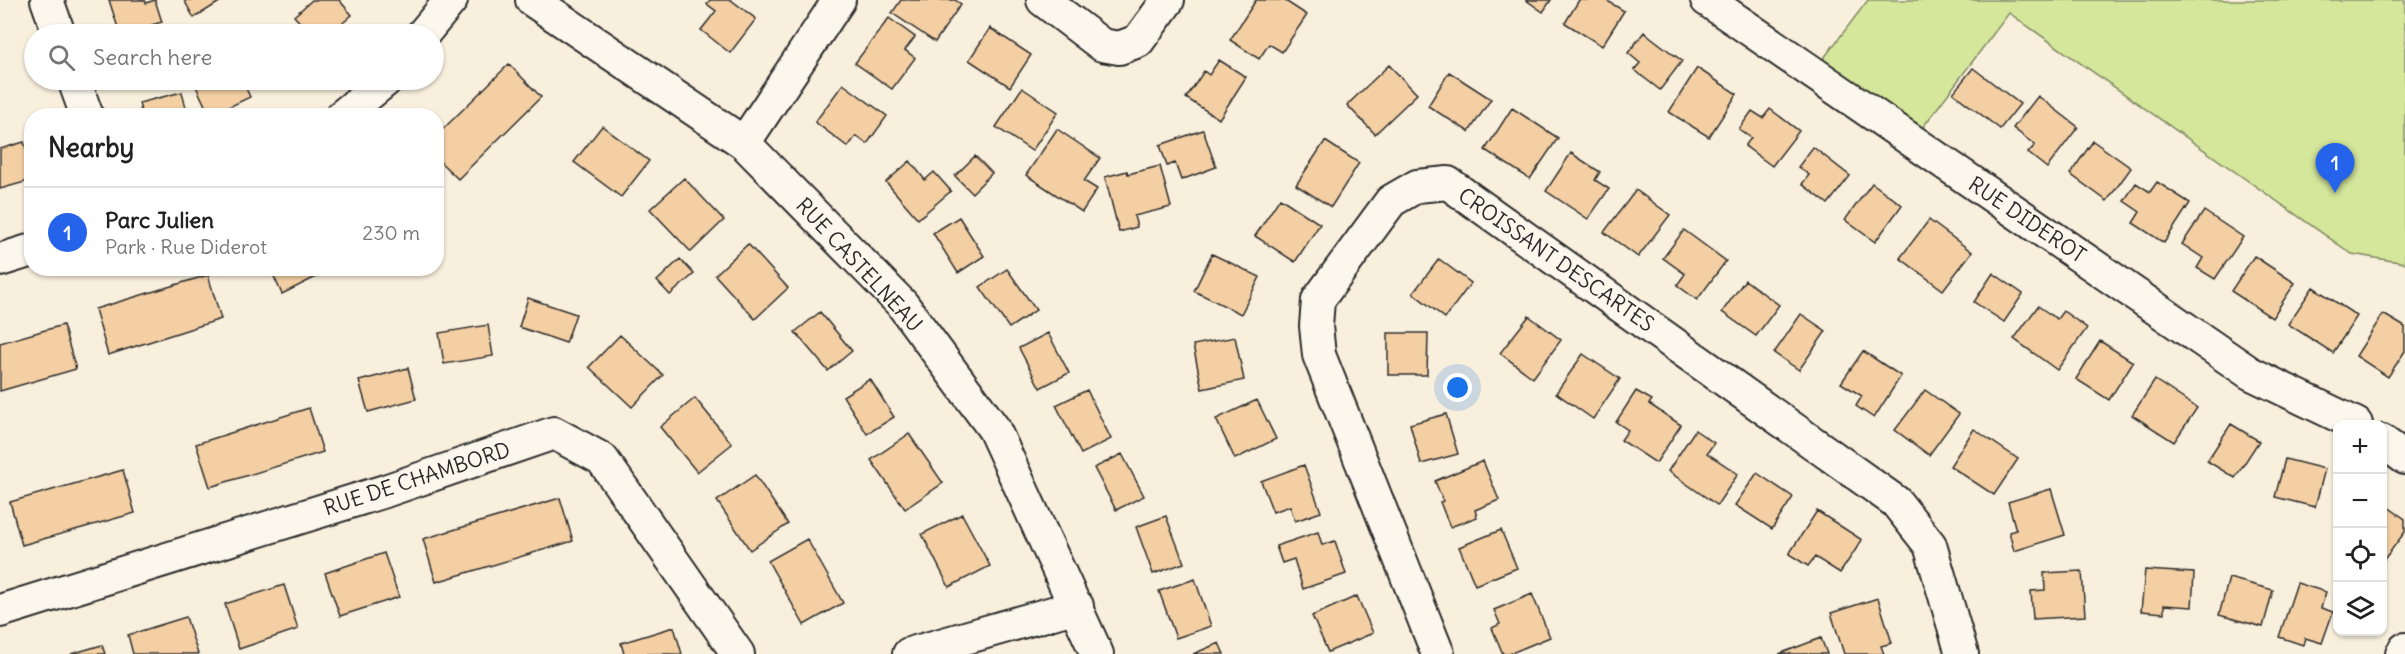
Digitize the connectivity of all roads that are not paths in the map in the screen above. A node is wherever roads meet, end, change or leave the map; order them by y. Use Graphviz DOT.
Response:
graph roads {
  1 [pos="47,0"];
  2 [pos="451,0"];
  3 [pos="532,0"];
  4 [pos="839,0"];
  5 [pos="1043,0"];
  6 [pos="1168,0"];
  7 [pos="1707,0"];
  8 [pos="55,24"];
  9 [pos="431,24"];
  10 [pos="78,90"];
  11 [pos="374,90"];
  12 [pos="84,108"];
  13 [pos="352,108"];
  14 [pos="744,144"];
  15 [pos="24,252"];
  16 [pos="0,260"];
  17 [pos="2348,420"];
  18 [pos="2387,445"];
  19 [pos="2405,458"];
  20 [pos="1077,606"];
  21 [pos="0,611"];
  22 [pos="2405,649"];
  23 [pos="738,654"];
  24 [pos="909,654"];
  25 [pos="1097,654"];
  26 [pos="1438,654"];
  27 [pos="1962,654"];
  28 [pos="2402,654"];
  1 -- 8 [label="street"];
  2 -- 9 [label="street"];
  3 -- 14 [label="street, RUE CASTELNEAU"];
  4 -- 14 [label="street"];
  5 -- 6 [label="street"];
  7 -- 17 [label="street, RUE DIDEROT"];
  10 -- 12 [label="street"];
  11 -- 13 [label="street"];
  14 -- 20 [label="street, RUE CASTELNEAU"];
  15 -- 16 [label="street"];
  18 -- 19 [label="street"];
  20 -- 24 [label="street"];
  20 -- 25 [label="street, RUE CASTELNEAU"];
  21 -- 23 [label="street, RUE DE CHAMBORD"];
  22 -- 28 [label="street"];
  26 -- 27 [label="street, CROISSANT DESCARTES"];
}
